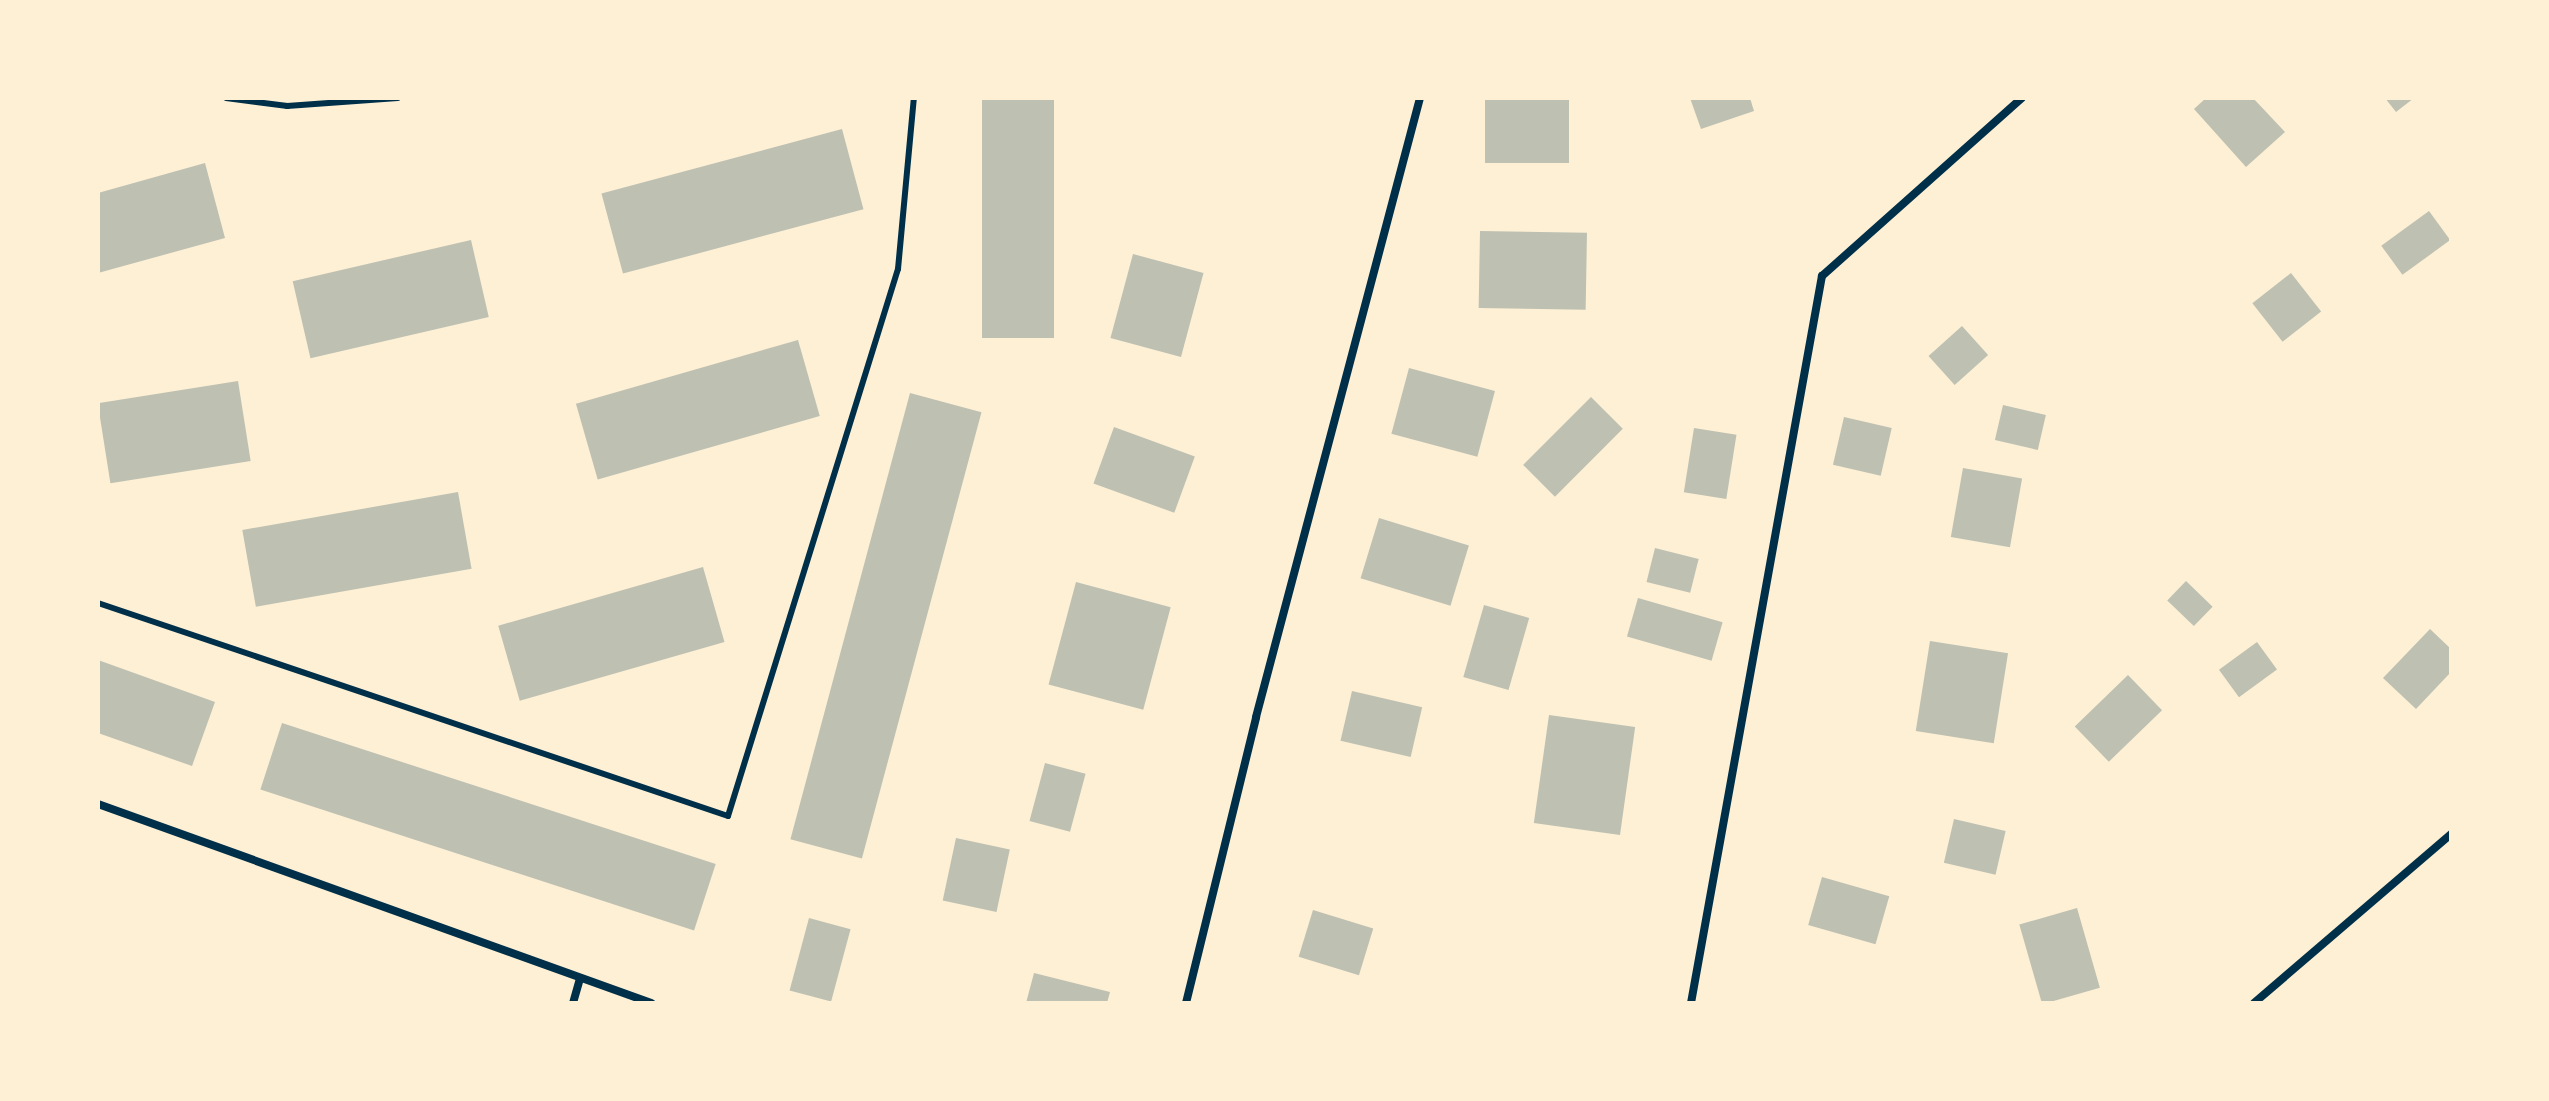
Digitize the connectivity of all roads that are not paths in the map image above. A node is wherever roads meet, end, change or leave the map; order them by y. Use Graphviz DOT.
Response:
graph roads {
  1 [pos="226,98"];
  2 [pos="398,98"];
  3 [pos="914,98"];
  4 [pos="1420,98"];
  5 [pos="2022,98"];
  6 [pos="98,603"];
  7 [pos="98,804"];
  8 [pos="2451,834"];
  9 [pos="580,979"];
  10 [pos="573,1003"];
  11 [pos="651,1003"];
  12 [pos="1186,1003"];
  13 [pos="1691,1003"];
  14 [pos="2254,1003"];
  1 -- 2 [label="lane"];
  3 -- 6 [label="lane"];
  4 -- 12 [label="street"];
  5 -- 13 [label="street"];
  7 -- 9 [label="street"];
  8 -- 14 [label="street"];
  9 -- 10 [label="street"];
  9 -- 11 [label="street"];
}
